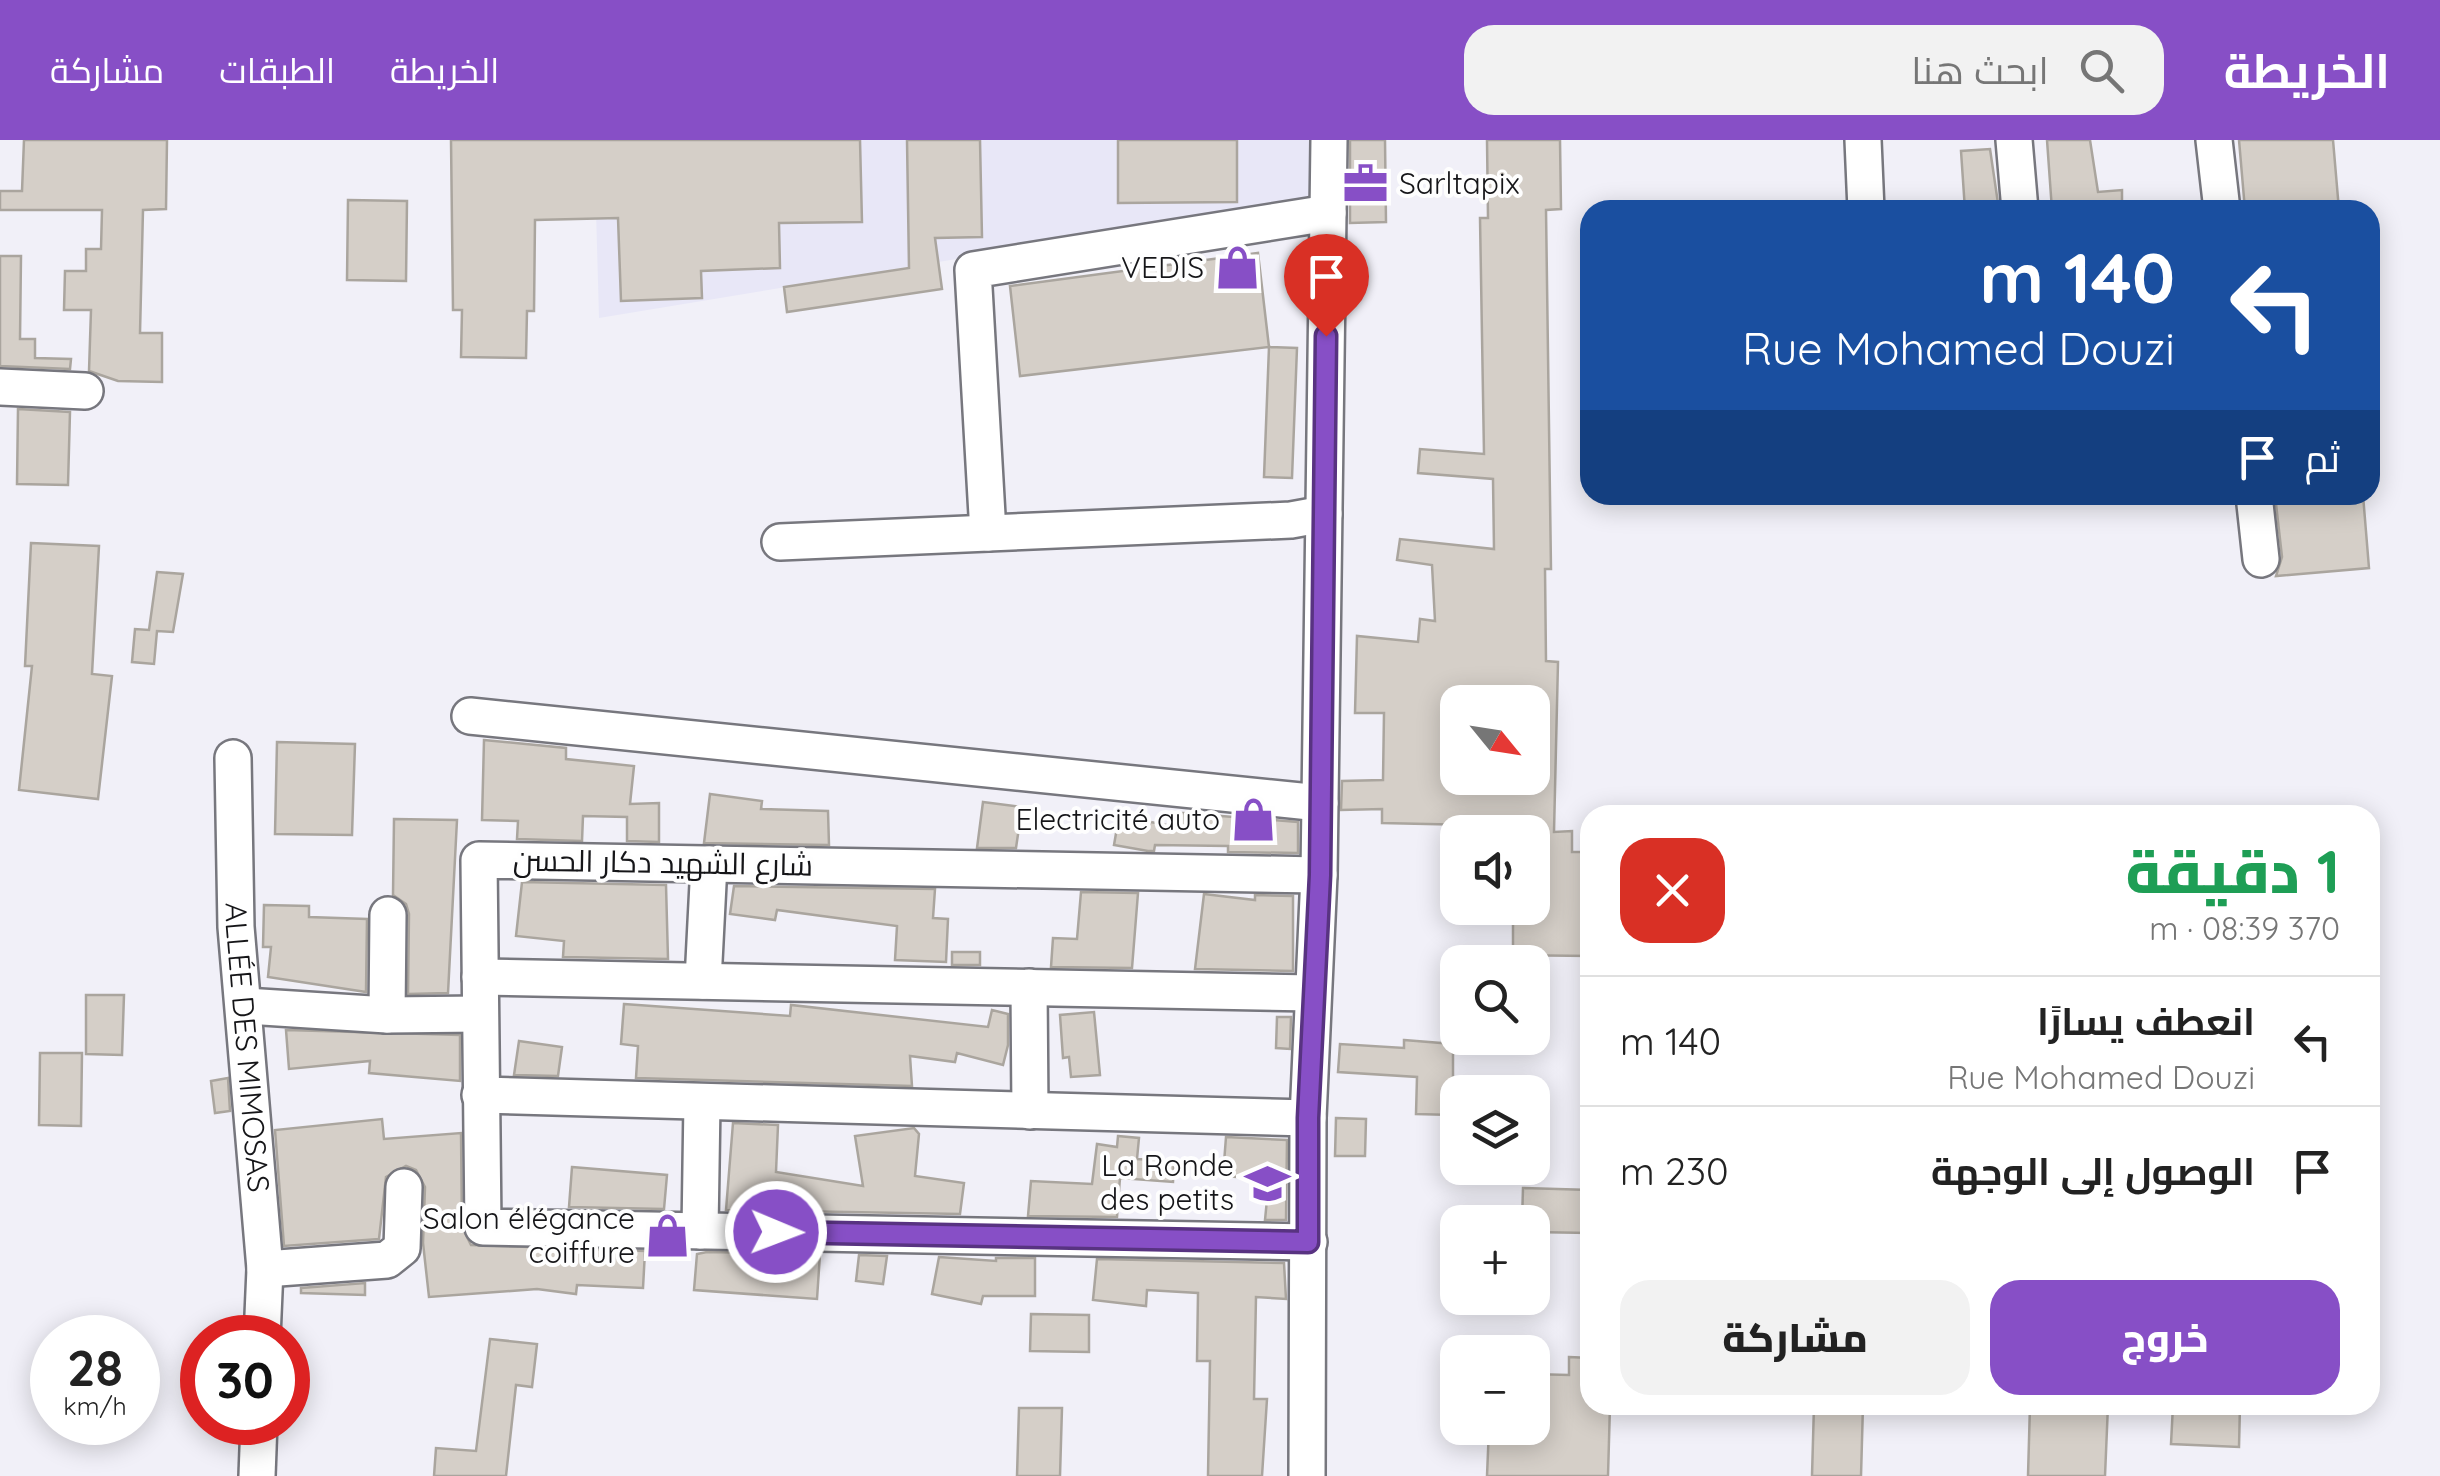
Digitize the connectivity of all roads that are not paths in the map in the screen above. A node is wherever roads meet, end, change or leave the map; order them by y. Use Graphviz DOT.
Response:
graph roads {
  1 [pos="1329,140"];
  2 [pos="1863,140"];
  3 [pos="2014,140"];
  4 [pos="2214,140"];
  5 [pos="1866,200"];
  6 [pos="2019,200"];
  7 [pos="2221,200"];
  8 [pos="1328,213"];
  9 [pos="0,387"];
  10 [pos="85,391"];
  11 [pos="2255,505"];
  12 [pos="1324,514"];
  13 [pos="988,534"];
  14 [pos="780,542"];
  15 [pos="2261,560"];
  16 [pos="470,716"];
  17 [pos="233,758"];
  18 [pos="1320,802"];
  19 [pos="709,864"];
  20 [pos="1320,875"];
  21 [pos="388,915"];
  22 [pos="480,977"];
  23 [pos="703,981"];
  24 [pos="1029,987"];
  25 [pos="1313,993"];
  26 [pos="244,1006"];
  27 [pos="480,1014"];
  28 [pos="387,1015"];
  29 [pos="480,1095"];
  30 [pos="702,1102"];
  31 [pos="1030,1111"];
  32 [pos="1308,1118"];
  33 [pos="404,1187"];
  34 [pos="700,1231"];
  35 [pos="1308,1242"];
  36 [pos="265,1270"];
  37 [pos="263,1315"];
  38 [pos="258,1445"];
  39 [pos="257,1476"];
  40 [pos="1307,1476"];
  1 -- 8 [label="street"];
  2 -- 5 [label="street"];
  3 -- 6 [label="street"];
  4 -- 7 [label="street"];
  8 -- 12 [label="street"];
  8 -- 13 [label="street"];
  9 -- 10 [label="street"];
  11 -- 15 [label="street"];
  12 -- 13 [label="street"];
  12 -- 18 [label="street"];
  13 -- 14 [label="street"];
  16 -- 18 [label="street"];
  17 -- 26 [label="street, ALLÉE DES MIMOSAS"];
  18 -- 20 [label="street"];
  19 -- 20 [label="street, شارع الشهيد دكار الحسن"];
  19 -- 22 [label="street, شارع الشهيد دكار الحسن"];
  19 -- 23 [label="street"];
  20 -- 25 [label="street"];
  21 -- 28 [label="street"];
  22 -- 23 [label="street"];
  22 -- 27 [label="street, شارع الشهيد دكار الحسن"];
  23 -- 24 [label="street"];
  24 -- 25 [label="street"];
  24 -- 31 [label="street"];
  25 -- 32 [label="street"];
  26 -- 28 [label="street"];
  26 -- 36 [label="street, ALLÉE DES MIMOSAS"];
  27 -- 28 [label="street"];
  27 -- 29 [label="street, شارع الشهيد دكار الحسن"];
  29 -- 30 [label="street"];
  29 -- 34 [label="street, شارع الشهيد دكار الحسن"];
  30 -- 31 [label="street"];
  30 -- 34 [label="street"];
  31 -- 32 [label="street"];
  32 -- 35 [label="street"];
  33 -- 36 [label="street"];
  34 -- 35 [label="street, شارع الشهيد دكار الحسن"];
  35 -- 40 [label="street"];
  36 -- 37 [label="street, ALLÉE DES MIMOSAS"];
  38 -- 39 [label="street"];
}
